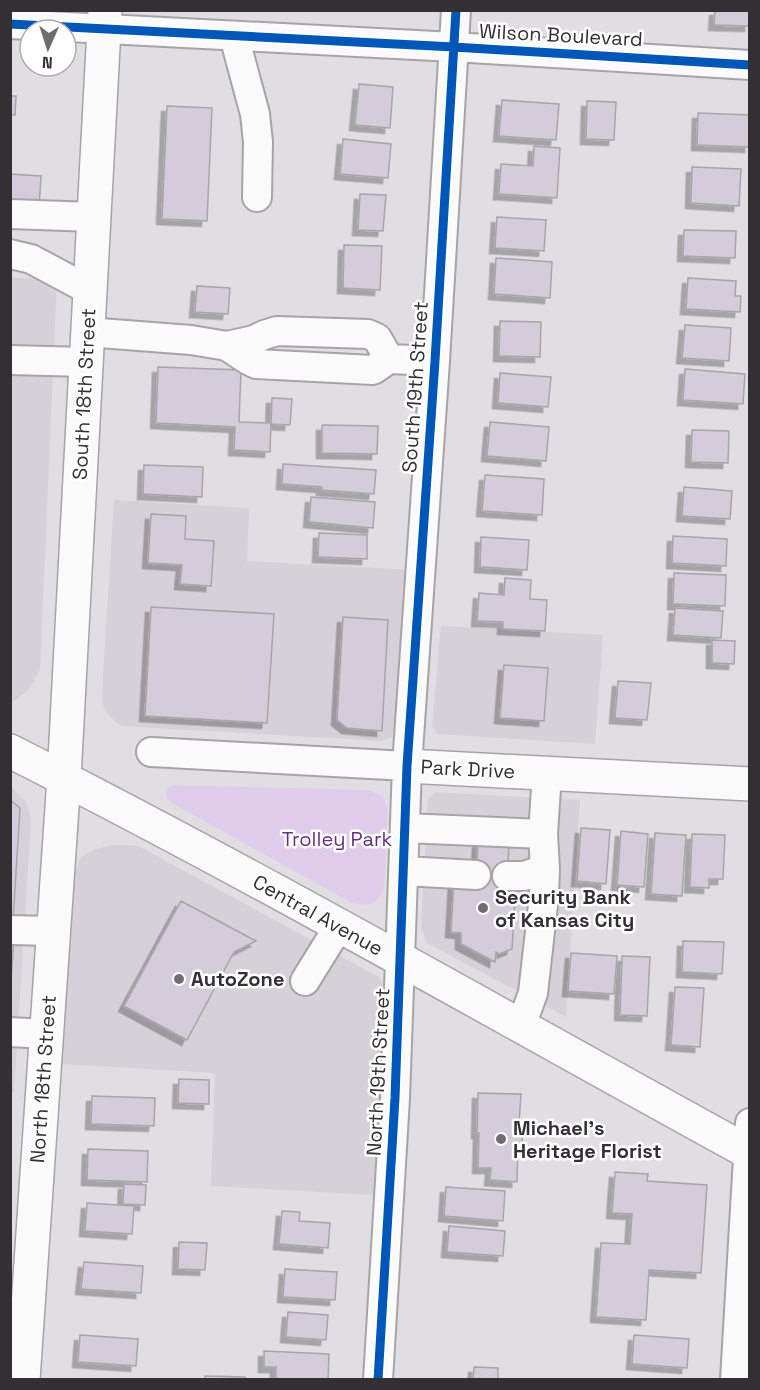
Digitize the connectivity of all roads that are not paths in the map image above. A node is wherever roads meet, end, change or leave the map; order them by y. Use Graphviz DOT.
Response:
graph roads {
  1 [pos="456,10"];
  2 [pos="104,20"];
  3 [pos="10,24"];
  4 [pos="234,36"];
  5 [pos="454,47"];
  6 [pos="750,64"];
  7 [pos="257,197"];
  8 [pos="10,214"];
  9 [pos="93,217"];
  10 [pos="10,254"];
  11 [pos="89,290"];
  12 [pos="86,347"];
  13 [pos="10,360"];
  14 [pos="435,361"];
  15 [pos="10,752"];
  16 [pos="151,752"];
  17 [pos="407,766"];
  18 [pos="547,773"];
  19 [pos="64,778"];
  20 [pos="750,784"];
  21 [pos="405,828"];
  22 [pos="543,834"];
  23 [pos="545,869"];
  24 [pos="404,871"];
  25 [pos="476,875"];
  26 [pos="507,876"];
  27 [pos="339,926"];
  28 [pos="10,930"];
  29 [pos="53,931"];
  30 [pos="401,960"];
  31 [pos="305,981"];
  32 [pos="521,1026"];
  33 [pos="10,1032"];
  34 [pos="46,1034"];
  35 [pos="749,1143"];
  36 [pos="23,1380"];
  37 [pos="378,1380"];
  38 [pos="735,1380"];
  1 -- 5 [label="street, South 19th Street"];
  2 -- 3 [label="street, Wilson Boulevard"];
  2 -- 4 [label="street, Wilson Boulevard"];
  2 -- 9 [label="main road, South 18th Street"];
  4 -- 5 [label="street, Wilson Boulevard"];
  4 -- 7 [label="street"];
  5 -- 6 [label="street, Wilson Boulevard"];
  5 -- 14 [label="street, South 19th Street"];
  8 -- 9 [label="street"];
  9 -- 11 [label="main road, South 18th Street"];
  10 -- 11 [label="street"];
  11 -- 12 [label="main road, South 18th Street"];
  12 -- 13 [label="street"];
  12 -- 14 [label="street"];
  12 -- 19 [label="main road, South 18th Street"];
  14 -- 17 [label="street, South 19th Street"];
  15 -- 19 [label="main road, Central Avenue"];
  16 -- 17 [label="street, Park Drive"];
  17 -- 18 [label="main road, Park Drive"];
  17 -- 21 [label="street, North 19th Street"];
  18 -- 20 [label="main road, Park Drive"];
  18 -- 22 [label="street"];
  19 -- 27 [label="main road, Central Avenue"];
  19 -- 29 [label="main road, North 18th Street"];
  21 -- 22 [label="street"];
  21 -- 24 [label="street, North 19th Street"];
  22 -- 23 [label="street"];
  23 -- 26 [label="street"];
  23 -- 32 [label="street"];
  24 -- 25 [label="street"];
  24 -- 30 [label="street, North 19th Street"];
  27 -- 30 [label="main road, Central Avenue"];
  27 -- 31 [label="street"];
  28 -- 29 [label="street"];
  29 -- 34 [label="main road, North 18th Street"];
  30 -- 32 [label="main road, Central Avenue"];
  30 -- 37 [label="street, North 19th Street"];
  32 -- 35 [label="main road, Central Avenue"];
  33 -- 34 [label="street"];
  34 -- 36 [label="main road, North 18th Street"];
  35 -- 38 [label="street"];
}
